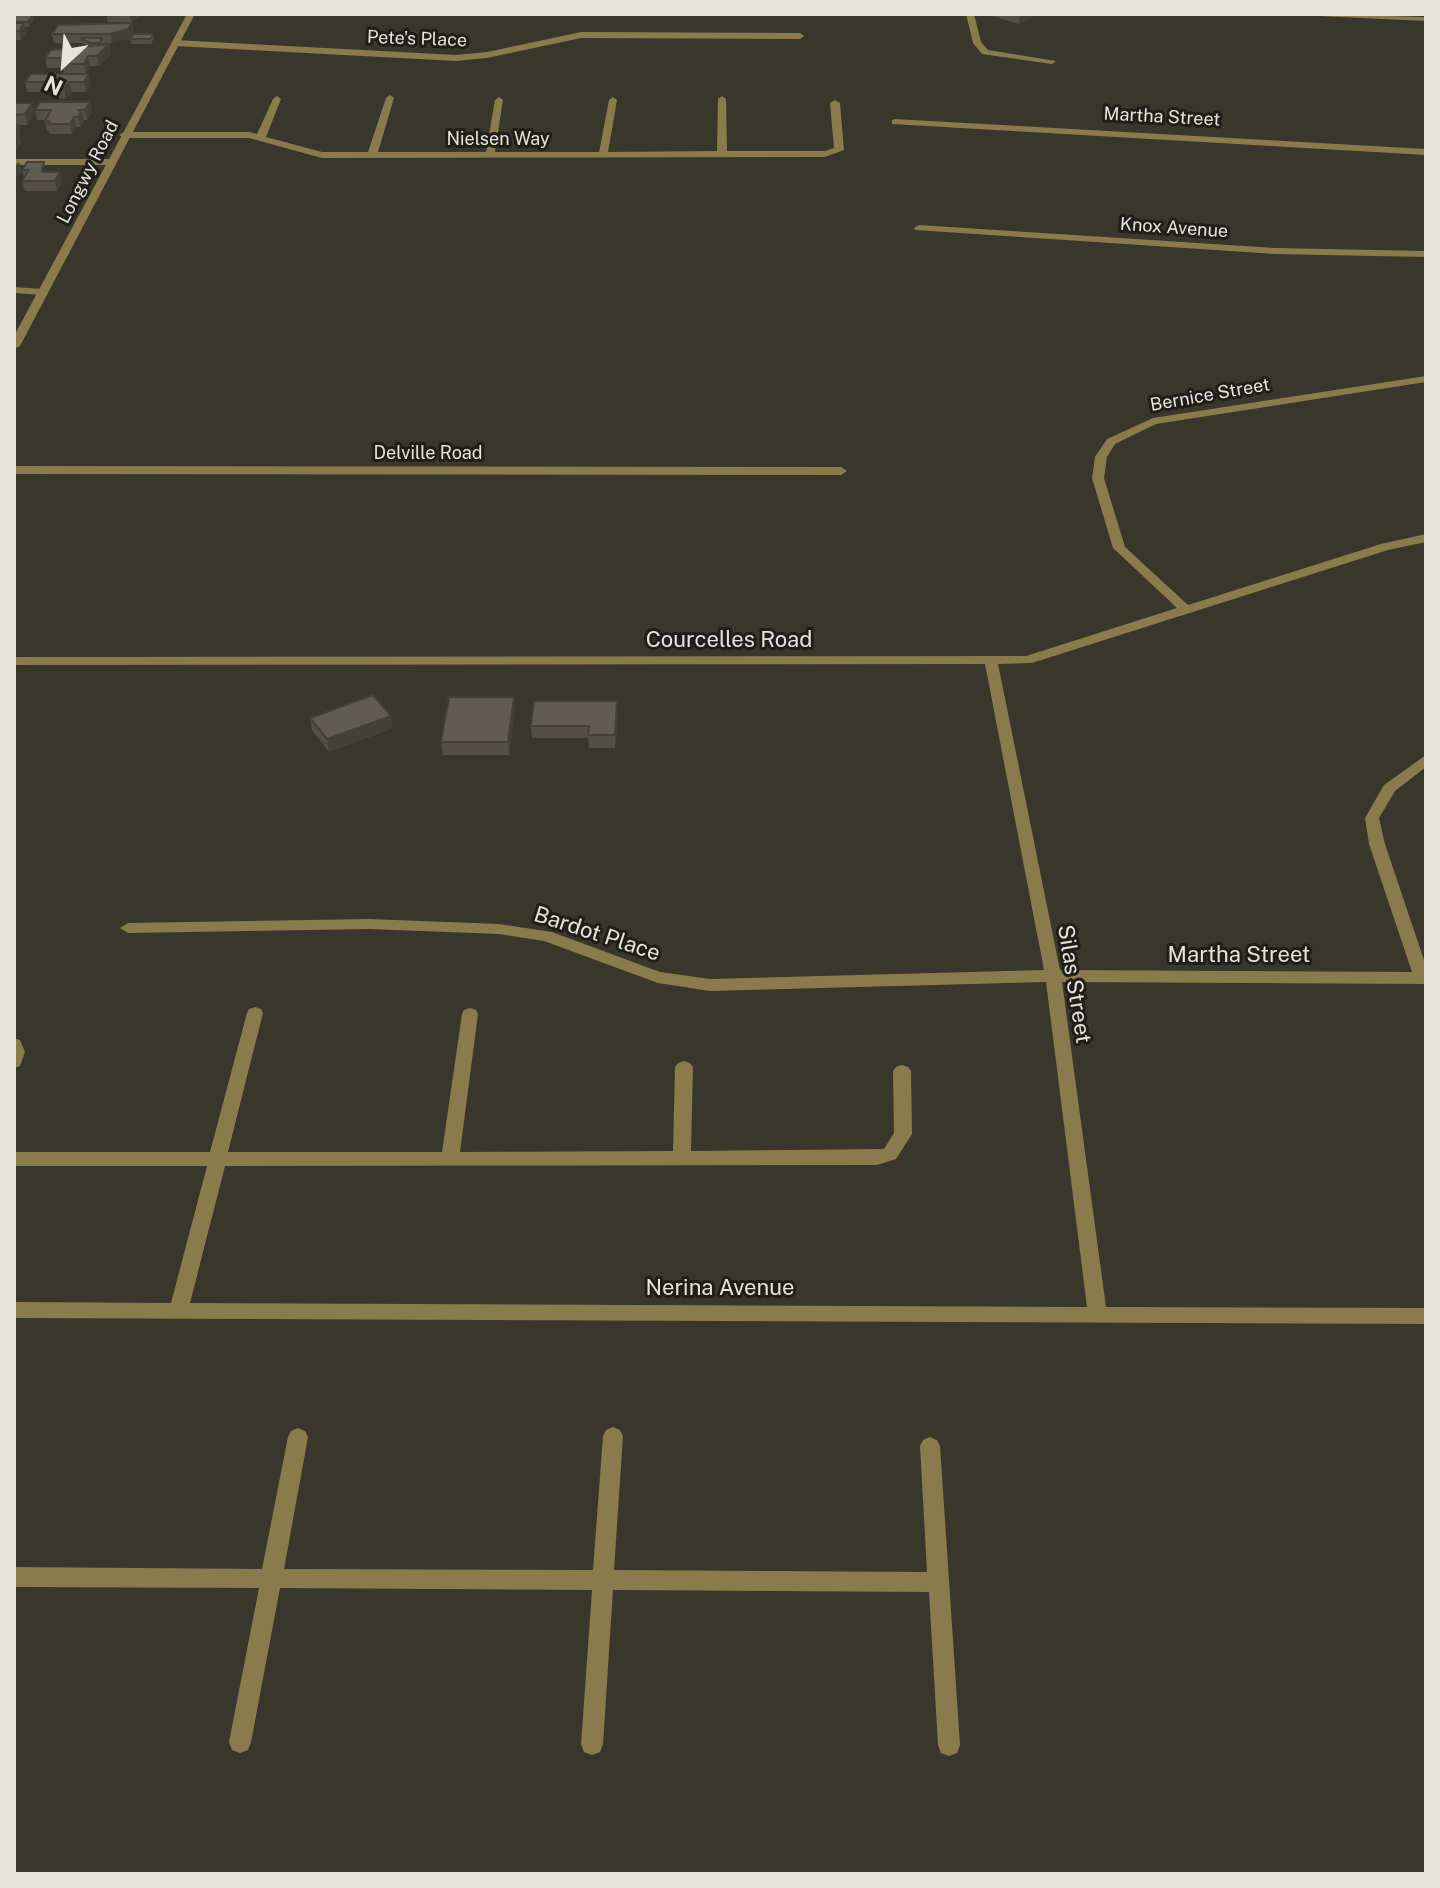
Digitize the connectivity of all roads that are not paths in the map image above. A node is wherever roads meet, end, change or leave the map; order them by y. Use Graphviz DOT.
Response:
graph roads {
  1 [pos="191,14"];
  2 [pos="970,14"];
  3 [pos="1319,14"];
  4 [pos="1426,19"];
  5 [pos="800,36"];
  6 [pos="175,43"];
  7 [pos="1052,61"];
  8 [pos="390,98"];
  9 [pos="277,99"];
  10 [pos="722,99"];
  11 [pos="499,100"];
  12 [pos="613,100"];
  13 [pos="835,103"];
  14 [pos="895,122"];
  15 [pos="124,135"];
  16 [pos="261,137"];
  17 [pos="1426,152"];
  18 [pos="372,155"];
  19 [pos="490,155"];
  20 [pos="603,155"];
  21 [pos="722,155"];
  22 [pos="14,162"];
  23 [pos="112,162"];
  24 [pos="919,228"];
  25 [pos="1426,254"];
  26 [pos="14,290"];
  27 [pos="43,292"];
  28 [pos="14,346"];
  29 [pos="1426,379"];
  30 [pos="14,470"];
  31 [pos="841,471"];
  32 [pos="1426,538"];
  33 [pos="1186,610"];
  34 [pos="14,661"];
  35 [pos="991,662"];
  36 [pos="1426,760"];
  37 [pos="128,928"];
  38 [pos="1053,976"];
  39 [pos="1424,978"];
  40 [pos="255,1013"];
  41 [pos="470,1014"];
  42 [pos="14,1044"];
  43 [pos="14,1062"];
  44 [pos="684,1067"];
  45 [pos="902,1071"];
  46 [pos="14,1159"];
  47 [pos="219,1160"];
  48 [pos="450,1160"];
  49 [pos="682,1160"];
  50 [pos="179,1309"];
  51 [pos="14,1310"];
  52 [pos="1098,1315"];
  53 [pos="1426,1316"];
  54 [pos="613,1436"];
  55 [pos="298,1437"];
  56 [pos="930,1446"];
  57 [pos="14,1577"];
  58 [pos="271,1578"];
  59 [pos="603,1580"];
  60 [pos="939,1582"];
  61 [pos="240,1742"];
  62 [pos="592,1744"];
  63 [pos="949,1745"];
  1 -- 6 [label="street, Longwy Road"];
  2 -- 7 [label="street"];
  3 -- 4 [label="street"];
  5 -- 6 [label="street, Pete's Place"];
  6 -- 15 [label="street, Longwy Road"];
  8 -- 18 [label="street"];
  9 -- 16 [label="street"];
  10 -- 21 [label="street"];
  11 -- 19 [label="street"];
  12 -- 20 [label="street"];
  13 -- 21 [label="street, Nielsen Way"];
  14 -- 17 [label="street, Martha Street"];
  15 -- 16 [label="street, Nielsen Way"];
  15 -- 23 [label="street, Longwy Road"];
  16 -- 18 [label="street, Nielsen Way"];
  18 -- 19 [label="street, Nielsen Way"];
  19 -- 20 [label="street, Nielsen Way"];
  20 -- 21 [label="street, Nielsen Way"];
  22 -- 23 [label="street"];
  23 -- 27 [label="street, Longwy Road"];
  24 -- 25 [label="street, Knox Avenue"];
  26 -- 27 [label="street"];
  27 -- 28 [label="street, Longwy Road"];
  29 -- 33 [label="street, Bernice Street"];
  30 -- 31 [label="street, Delville Road"];
  32 -- 33 [label="street, Courcelles Road"];
  33 -- 35 [label="street, Courcelles Road"];
  34 -- 35 [label="street, Courcelles Road"];
  35 -- 38 [label="street, Silas Street"];
  36 -- 39 [label="street"];
  37 -- 38 [label="street, Bardot Place"];
  38 -- 39 [label="street, Martha Street"];
  38 -- 52 [label="street, Silas Street"];
  40 -- 47 [label="street"];
  41 -- 48 [label="street"];
  42 -- 43 [label="street"];
  44 -- 49 [label="street"];
  45 -- 49 [label="street"];
  46 -- 47 [label="street"];
  47 -- 48 [label="street"];
  47 -- 50 [label="street"];
  48 -- 49 [label="street"];
  50 -- 51 [label="street, Nerina Avenue"];
  50 -- 52 [label="street, Nerina Avenue"];
  52 -- 53 [label="street, Nerina Avenue"];
  54 -- 59 [label="street"];
  55 -- 58 [label="street"];
  56 -- 60 [label="street"];
  57 -- 58 [label="street"];
  58 -- 59 [label="street"];
  58 -- 61 [label="street"];
  59 -- 60 [label="street"];
  59 -- 62 [label="street"];
  60 -- 63 [label="street"];
}
